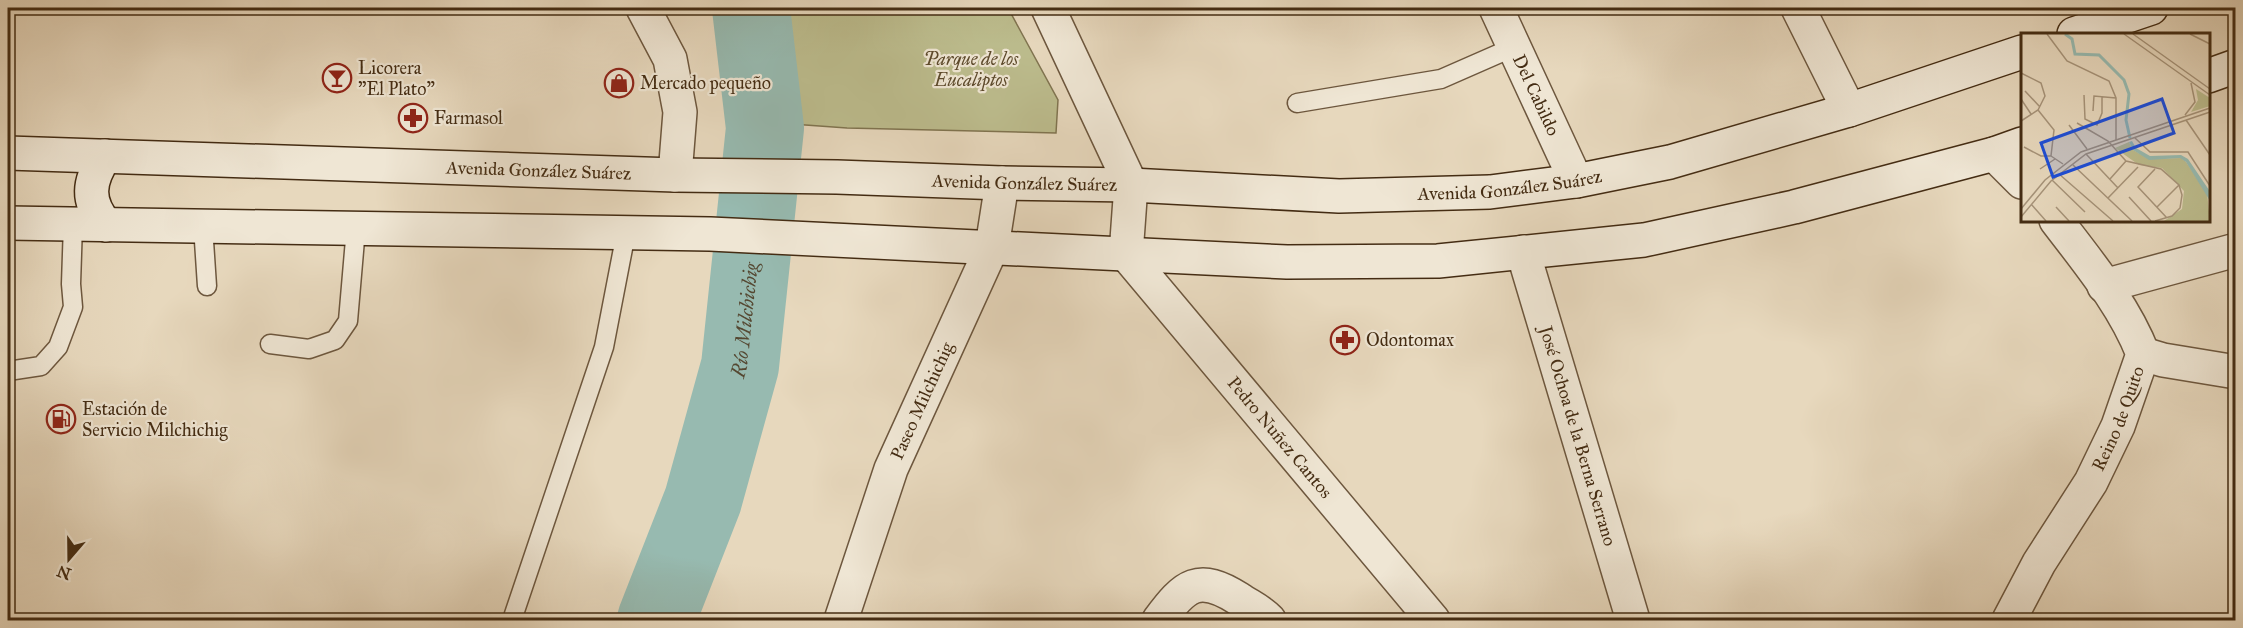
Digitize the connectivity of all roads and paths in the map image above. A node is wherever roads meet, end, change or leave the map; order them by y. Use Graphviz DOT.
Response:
graph roads {
  1 [pos="643,8"];
  2 [pos="1048,8"];
  3 [pos="1496,8"];
  4 [pos="1798,8"];
  5 [pos="2138,10"];
  6 [pos="2077,33"];
  7 [pos="1515,47"];
  8 [pos="2021,52"];
  9 [pos="2235,66"];
  10 [pos="2210,75"];
  11 [pos="1297,103"];
  12 [pos="1849,110"];
  13 [pos="2008,149"];
  14 [pos="8,153"];
  15 [pos="105,156"];
  16 [pos="689,174"];
  17 [pos="2021,180"];
  18 [pos="1576,181"];
  19 [pos="1002,183"];
  20 [pos="1131,185"];
  21 [pos="2057,222"];
  22 [pos="8,223"];
  23 [pos="73,224"];
  24 [pos="106,225"];
  25 [pos="203,226"];
  26 [pos="356,228"];
  27 [pos="626,233"];
  28 [pos="992,247"];
  29 [pos="2235,250"];
  30 [pos="1523,252"];
  31 [pos="1126,254"];
  32 [pos="2104,285"];
  33 [pos="207,286"];
  34 [pos="270,344"];
  35 [pos="2143,354"];
  36 [pos="8,371"];
  37 [pos="2235,372"];
  38 [pos="1168,608"];
  39 [pos="512,621"];
  40 [pos="840,621"];
  41 [pos="1269,621"];
  42 [pos="1433,621"];
  43 [pos="1633,621"];
  44 [pos="2009,621"];
  1 -- 16 [label="main road"];
  2 -- 20 [label="main road"];
  3 -- 7 [label="main road, Del Cabildo"];
  4 -- 12 [label="main road"];
  5 -- 6 [label="main road"];
  7 -- 11 [label="lane"];
  7 -- 18 [label="main road, Del Cabildo"];
  8 -- 12 [label="main road, Avenida González Suárez"];
  9 -- 10 [label="main road"];
  12 -- 18 [label="main road, Avenida González Suárez"];
  13 -- 17 [label="main road"];
  13 -- 30 [label="main road"];
  14 -- 15 [label="main road, Avenida González Suárez"];
  15 -- 16 [label="main road, Avenida González Suárez"];
  15 -- 24 [label="main road"];
  16 -- 19 [label="main road, Avenida González Suárez"];
  18 -- 20 [label="main road, Avenida González Suárez"];
  19 -- 20 [label="main road, Avenida González Suárez"];
  19 -- 28 [label="main road, Paseo Milchichig"];
  20 -- 31 [label="main road"];
  21 -- 32 [label="main road, Reino de Quito"];
  22 -- 23 [label="main road"];
  23 -- 24 [label="main road"];
  23 -- 36 [label="lane"];
  24 -- 25 [label="main road"];
  25 -- 26 [label="main road"];
  25 -- 33 [label="lane"];
  26 -- 27 [label="main road"];
  26 -- 34 [label="lane"];
  27 -- 28 [label="main road"];
  27 -- 39 [label="lane"];
  28 -- 31 [label="main road"];
  28 -- 40 [label="main road, Paseo Milchichig"];
  29 -- 32 [label="main road"];
  30 -- 31 [label="main road"];
  30 -- 43 [label="main road, José Ochoa de la Berna Serrano"];
  31 -- 42 [label="main road, Pedro Nuñez Cantos"];
  32 -- 35 [label="main road, Reino de Quito"];
  35 -- 37 [label="main road"];
  35 -- 44 [label="main road, Reino de Quito"];
  38 -- 41 [label="main road"];
}
